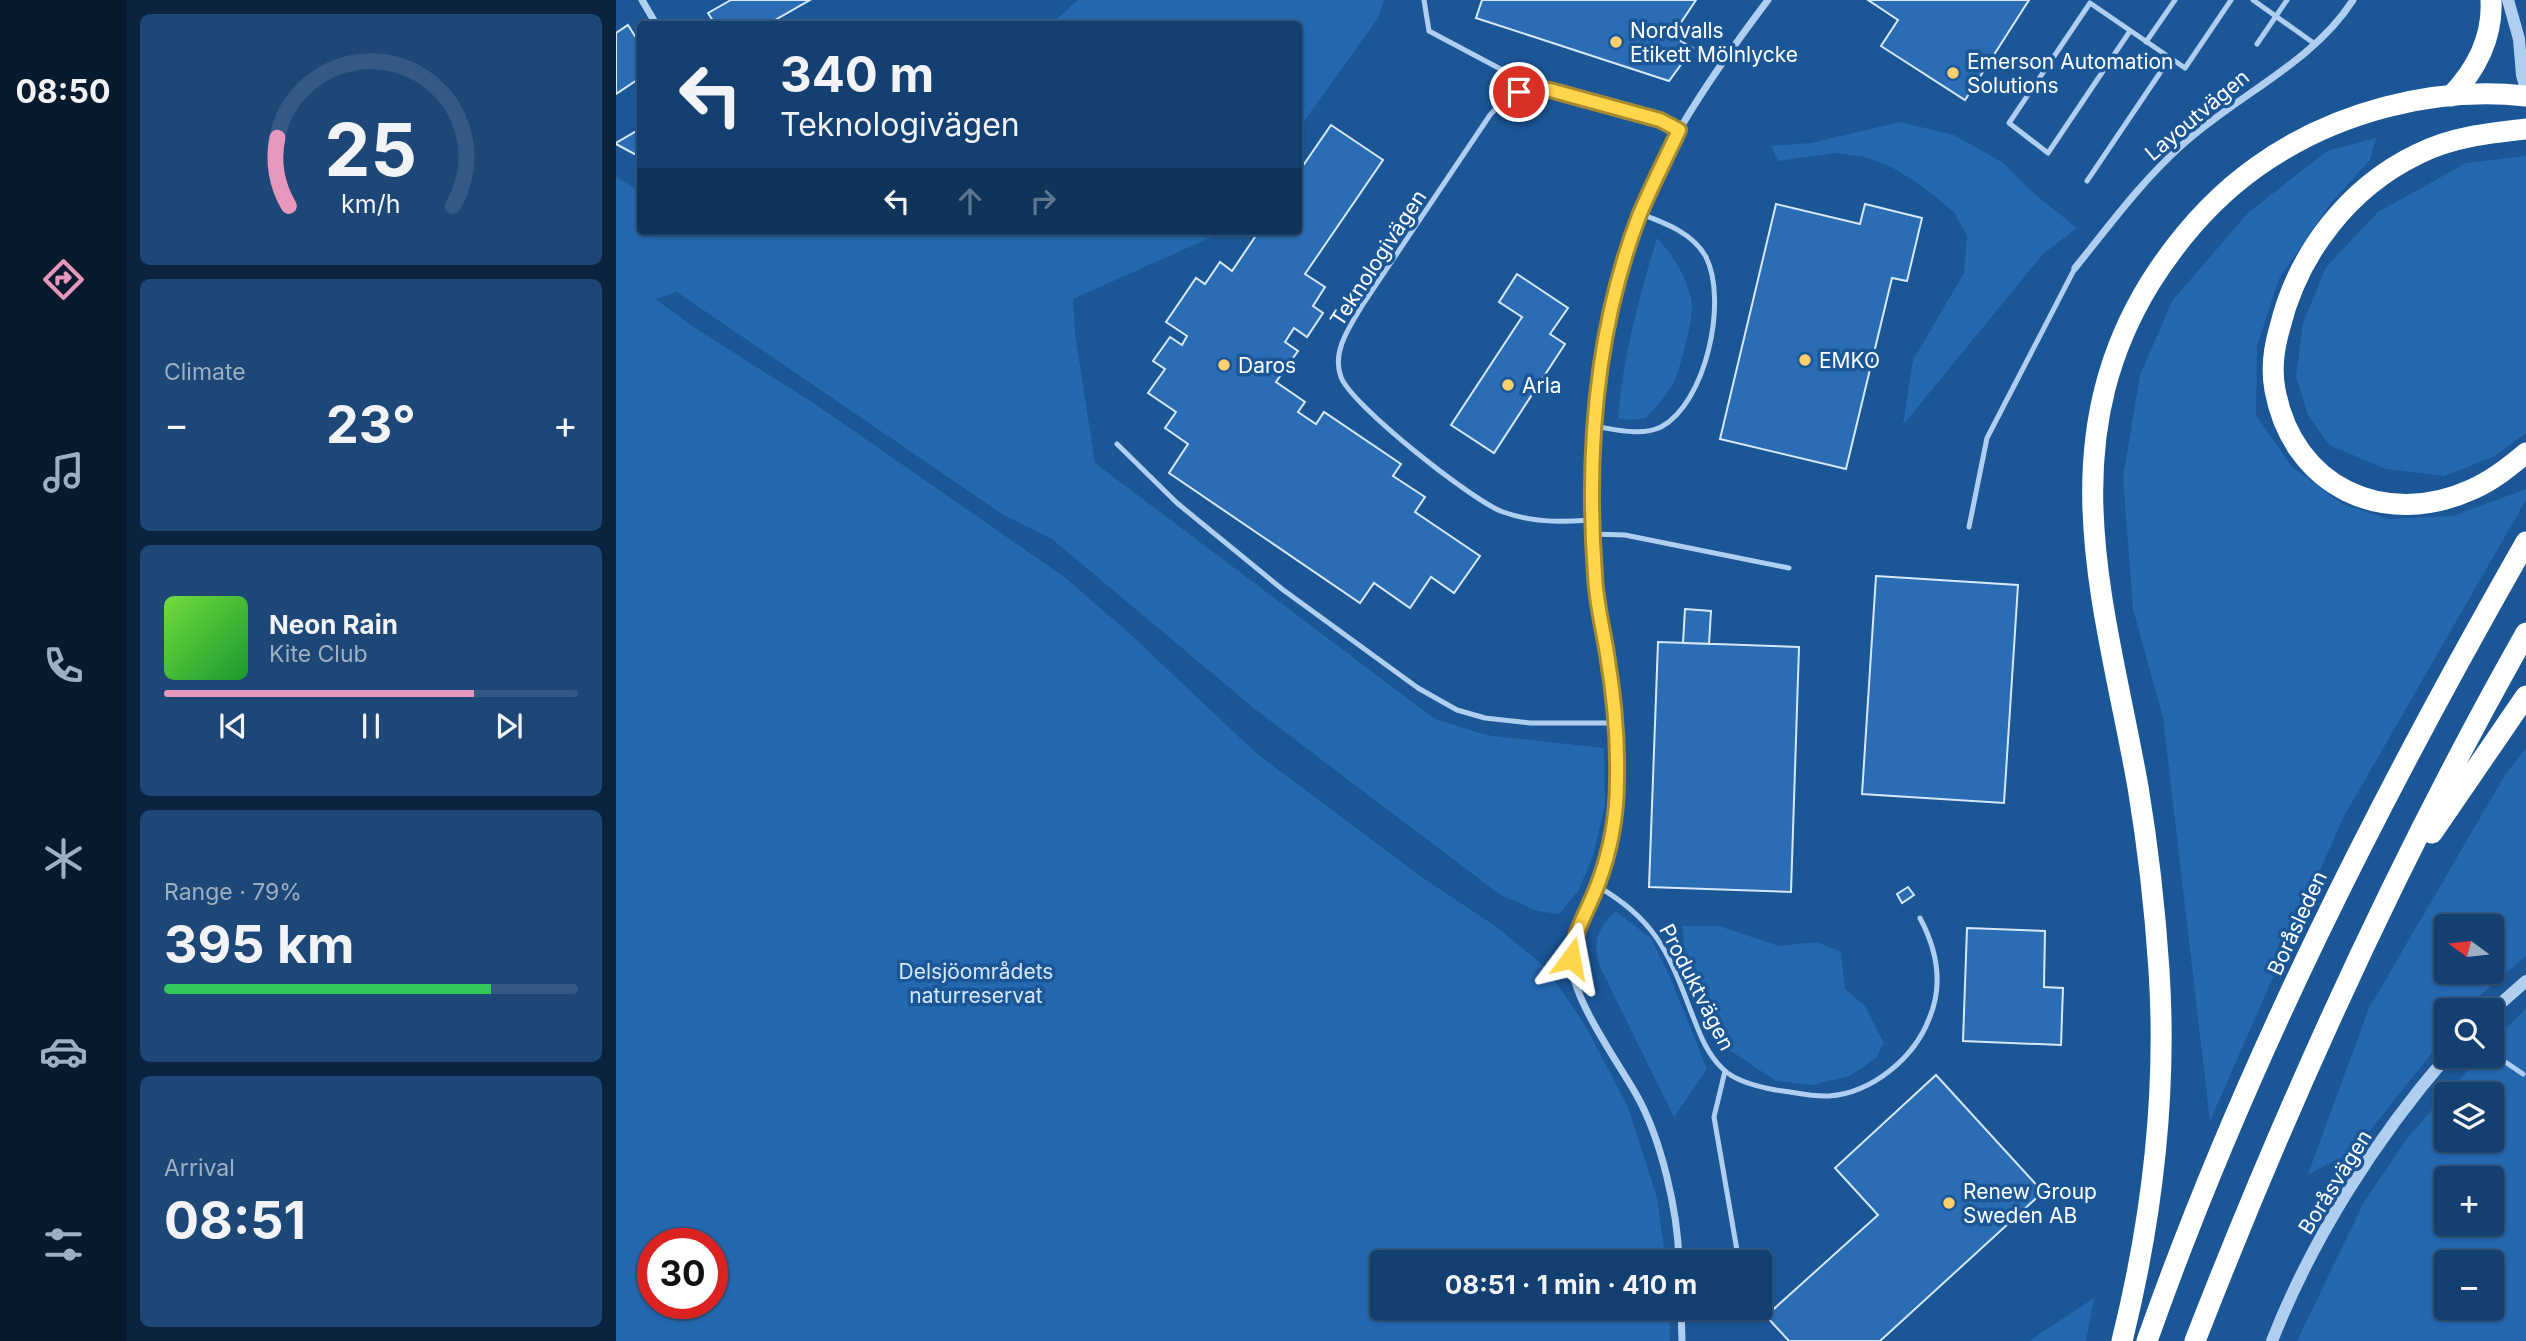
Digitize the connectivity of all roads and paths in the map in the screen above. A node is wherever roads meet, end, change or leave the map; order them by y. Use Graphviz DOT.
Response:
graph roads {
  1 [pos="642,0"];
  2 [pos="1424,0"];
  3 [pos="1768,0"];
  4 [pos="2175,0"];
  5 [pos="2231,0"];
  6 [pos="2253,0"];
  7 [pos="2287,0"];
  8 [pos="2353,0"];
  9 [pos="2491,0"];
  10 [pos="2508,0"];
  11 [pos="2276,16"];
  12 [pos="654,21"];
  13 [pos="2130,31"];
  14 [pos="2146,42"];
  15 [pos="2257,44"];
  16 [pos="2315,44"];
  17 [pos="2170,58"];
  18 [pos="2526,89"];
  19 [pos="1519,92"];
  20 [pos="2451,96"];
  21 [pos="2526,96"];
  22 [pos="2526,129"];
  23 [pos="1679,130"];
  24 [pos="2087,181"];
  25 [pos="1640,214"];
  26 [pos="2076,268"];
  27 [pos="1593,426"];
  28 [pos="1117,444"];
  29 [pos="2526,453"];
  30 [pos="1592,520"];
  31 [pos="1969,527"];
  32 [pos="1593,534"];
  33 [pos="2526,542"];
  34 [pos="1789,568"];
  35 [pos="2526,633"];
  36 [pos="2526,696"];
  37 [pos="1616,723"];
  38 [pos="1597,887"];
  39 [pos="2383,904"];
  40 [pos="1920,918"];
  41 [pos="2526,981"];
  42 [pos="2504,1001"];
  43 [pos="2504,1061"];
  44 [pos="2437,1068"];
  45 [pos="1724,1071"];
  46 [pos="2523,1074"];
  47 [pos="1677,1250"];
  48 [pos="1737,1250"];
  49 [pos="1681,1320"];
  50 [pos="1682,1341"];
  51 [pos="2122,1341"];
  52 [pos="2147,1341"];
  53 [pos="2195,1341"];
  54 [pos="2272,1341"];
  1 -- 12 [label="street"];
  2 -- 19 [label="lane"];
  3 -- 23 [label="street"];
  4 -- 14 [label="lane"];
  5 -- 17 [label="lane"];
  6 -- 11 [label="lane"];
  7 -- 11 [label="lane"];
  8 -- 16 [label="street, Layoutvägen"];
  9 -- 20 [label="highway"];
  10 -- 18 [label="street"];
  11 -- 15 [label="lane"];
  11 -- 16 [label="lane"];
  13 -- 13 [label="lane"];
  13 -- 14 [label="lane"];
  14 -- 17 [label="lane"];
  16 -- 26 [label="street, Layoutvägen"];
  17 -- 24 [label="lane"];
  19 -- 23 [label="lane"];
  19 -- 30 [label="lane, Teknologivägen"];
  20 -- 21 [label="highway"];
  20 -- 51 [label="highway"];
  22 -- 29 [label="highway"];
  23 -- 25 [label="street"];
  25 -- 27 [label="street"];
  25 -- 27 [label="lane"];
  26 -- 31 [label="lane"];
  27 -- 30 [label="street"];
  28 -- 37 [label="lane"];
  30 -- 32 [label="street"];
  32 -- 34 [label="lane"];
  32 -- 37 [label="street"];
  33 -- 52 [label="highway, Boråsleden"];
  35 -- 39 [label="highway"];
  36 -- 39 [label="highway"];
  37 -- 38 [label="street"];
  38 -- 45 [label="lane, Produktvägen"];
  38 -- 47 [label="street"];
  39 -- 53 [label="highway"];
  40 -- 45 [label="lane, Produktvägen"];
  41 -- 42 [label="street"];
  43 -- 46 [label="lane"];
  44 -- 54 [label="street, Boråsvägen"];
  45 -- 48 [label="lane"];
  49 -- 50 [label="street"];
}
